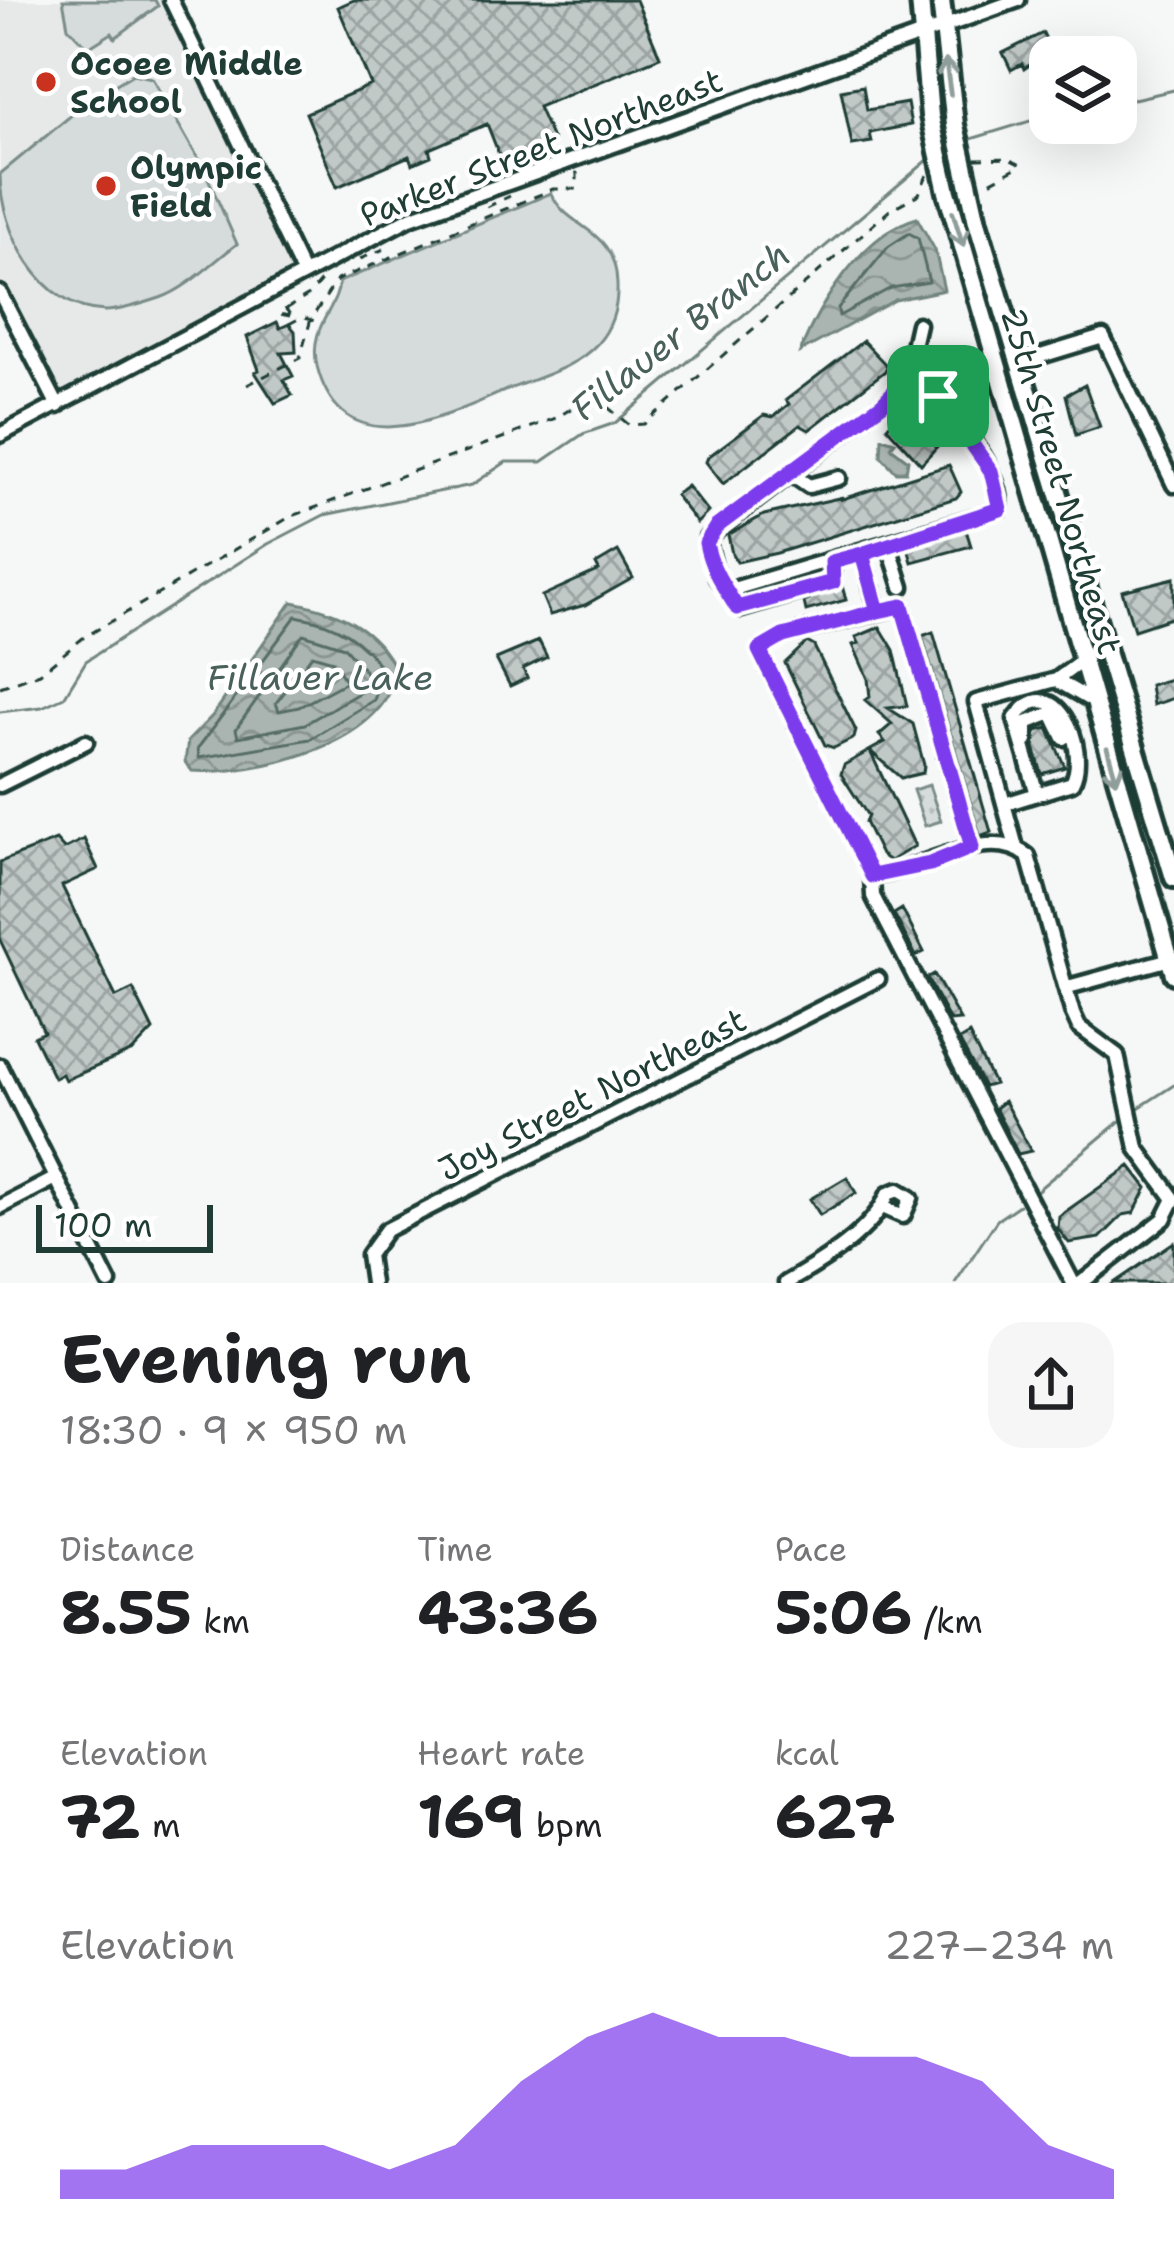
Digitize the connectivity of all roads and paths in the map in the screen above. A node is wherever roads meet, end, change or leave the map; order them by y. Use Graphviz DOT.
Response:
graph roads {
  1 [pos="171,0"];
  2 [pos="920,0"];
  3 [pos="940,0"];
  4 [pos="1018,0"];
  5 [pos="942,29"];
  6 [pos="922,36"];
  7 [pos="975,159"];
  8 [pos="927,175"];
  9 [pos="559,176"];
  10 [pos="552,179"];
  11 [pos="968,185"];
  12 [pos="536,186"];
  13 [pos="521,192"];
  14 [pos="487,207"];
  15 [pos="384,249"];
  16 [pos="353,262"];
  17 [pos="302,271"];
  18 [pos="329,273"];
  19 [pos="0,292"];
  20 [pos="311,319"];
  21 [pos="318,322"];
  22 [pos="918,324"];
  23 [pos="1018,363"];
  24 [pos="998,369"];
  25 [pos="905,380"];
  26 [pos="247,385"];
  27 [pos="938,396"];
  28 [pos="58,406"];
  29 [pos="0,435"];
  30 [pos="790,472"];
  31 [pos="839,478"];
  32 [pos="1174,485"];
  33 [pos="889,546"];
  34 [pos="862,554"];
  35 [pos="832,562"];
  36 [pos="902,587"];
  37 [pos="730,590"];
  38 [pos="878,611"];
  39 [pos="1082,661"];
  40 [pos="1056,680"];
  41 [pos="0,687"];
  42 [pos="1094,702"];
  43 [pos="86,742"];
  44 [pos="0,785"];
  45 [pos="1035,787"];
  46 [pos="1005,805"];
  47 [pos="972,847"];
  48 [pos="1016,847"];
  49 [pos="872,876"];
  50 [pos="1174,878"];
  51 [pos="1172,963"];
  52 [pos="878,979"];
  53 [pos="1067,987"];
  54 [pos="0,1066"];
  55 [pos="56,1178"];
  56 [pos="0,1207"];
  57 [pos="885,1208"];
  58 [pos="109,1283"];
  59 [pos="372,1283"];
  60 [pos="786,1283"];
  61 [pos="1077,1283"];
  1 -- 17 [label="street"];
  2 -- 6 [label="highway, 25th Street Northeast"];
  3 -- 5 [label="highway, 25th Street Northeast"];
  4 -- 5 [label="street, Parker Street Northeast"];
  5 -- 6 [label="street, Parker Street Northeast"];
  11 -- 5 [label="highway, 25th Street Northeast, one-way"];
  6 -- 17 [label="street, Parker Street Northeast"];
  6 -- 24 [label="highway, 25th Street Northeast, one-way"];
  7 -- 11 [label="path"];
  8 -- 41 [label="path"];
  9 -- 20 [label="path"];
  10 -- 12 [label="path"];
  11 -- 23 [label="highway, 25th Street Northeast"];
  13 -- 14 [label="path"];
  15 -- 16 [label="path"];
  17 -- 28 [label="street, Parker Street Northeast"];
  18 -- 20 [label="path"];
  19 -- 28 [label="street"];
  20 -- 21 [label="path"];
  20 -- 26 [label="path"];
  22 -- 25 [label="street"];
  23 -- 32 [label="street"];
  23 -- 50 [label="highway, 25th Street Northeast"];
  24 -- 27 [label="street"];
  24 -- 39 [label="highway, 25th Street Northeast"];
  25 -- 27 [label="street"];
  25 -- 30 [label="street"];
  27 -- 33 [label="street"];
  28 -- 29 [label="street, Parker Street Northeast"];
  30 -- 31 [label="street"];
  30 -- 37 [label="street"];
  33 -- 34 [label="street"];
  33 -- 36 [label="street"];
  34 -- 35 [label="street"];
  34 -- 38 [label="street"];
  35 -- 37 [label="street"];
  35 -- 37 [label="street"];
  38 -- 47 [label="street"];
  38 -- 49 [label="street"];
  39 -- 40 [label="street"];
  39 -- 42 [label="highway, 25th Street Northeast"];
  40 -- 42 [label="street"];
  40 -- 46 [label="street"];
  42 -- 51 [label="highway, 25th Street Northeast, one-way"];
  43 -- 44 [label="street"];
  45 -- 45 [label="street"];
  45 -- 46 [label="street"];
  46 -- 48 [label="street"];
  47 -- 48 [label="street"];
  47 -- 49 [label="street"];
  48 -- 53 [label="street"];
  49 -- 61 [label="street"];
  51 -- 53 [label="street"];
  52 -- 59 [label="street, Joy Street Northeast"];
  53 -- 61 [label="street"];
  54 -- 55 [label="street"];
  55 -- 56 [label="street"];
  55 -- 58 [label="street"];
  57 -- 60 [label="street"];
}
